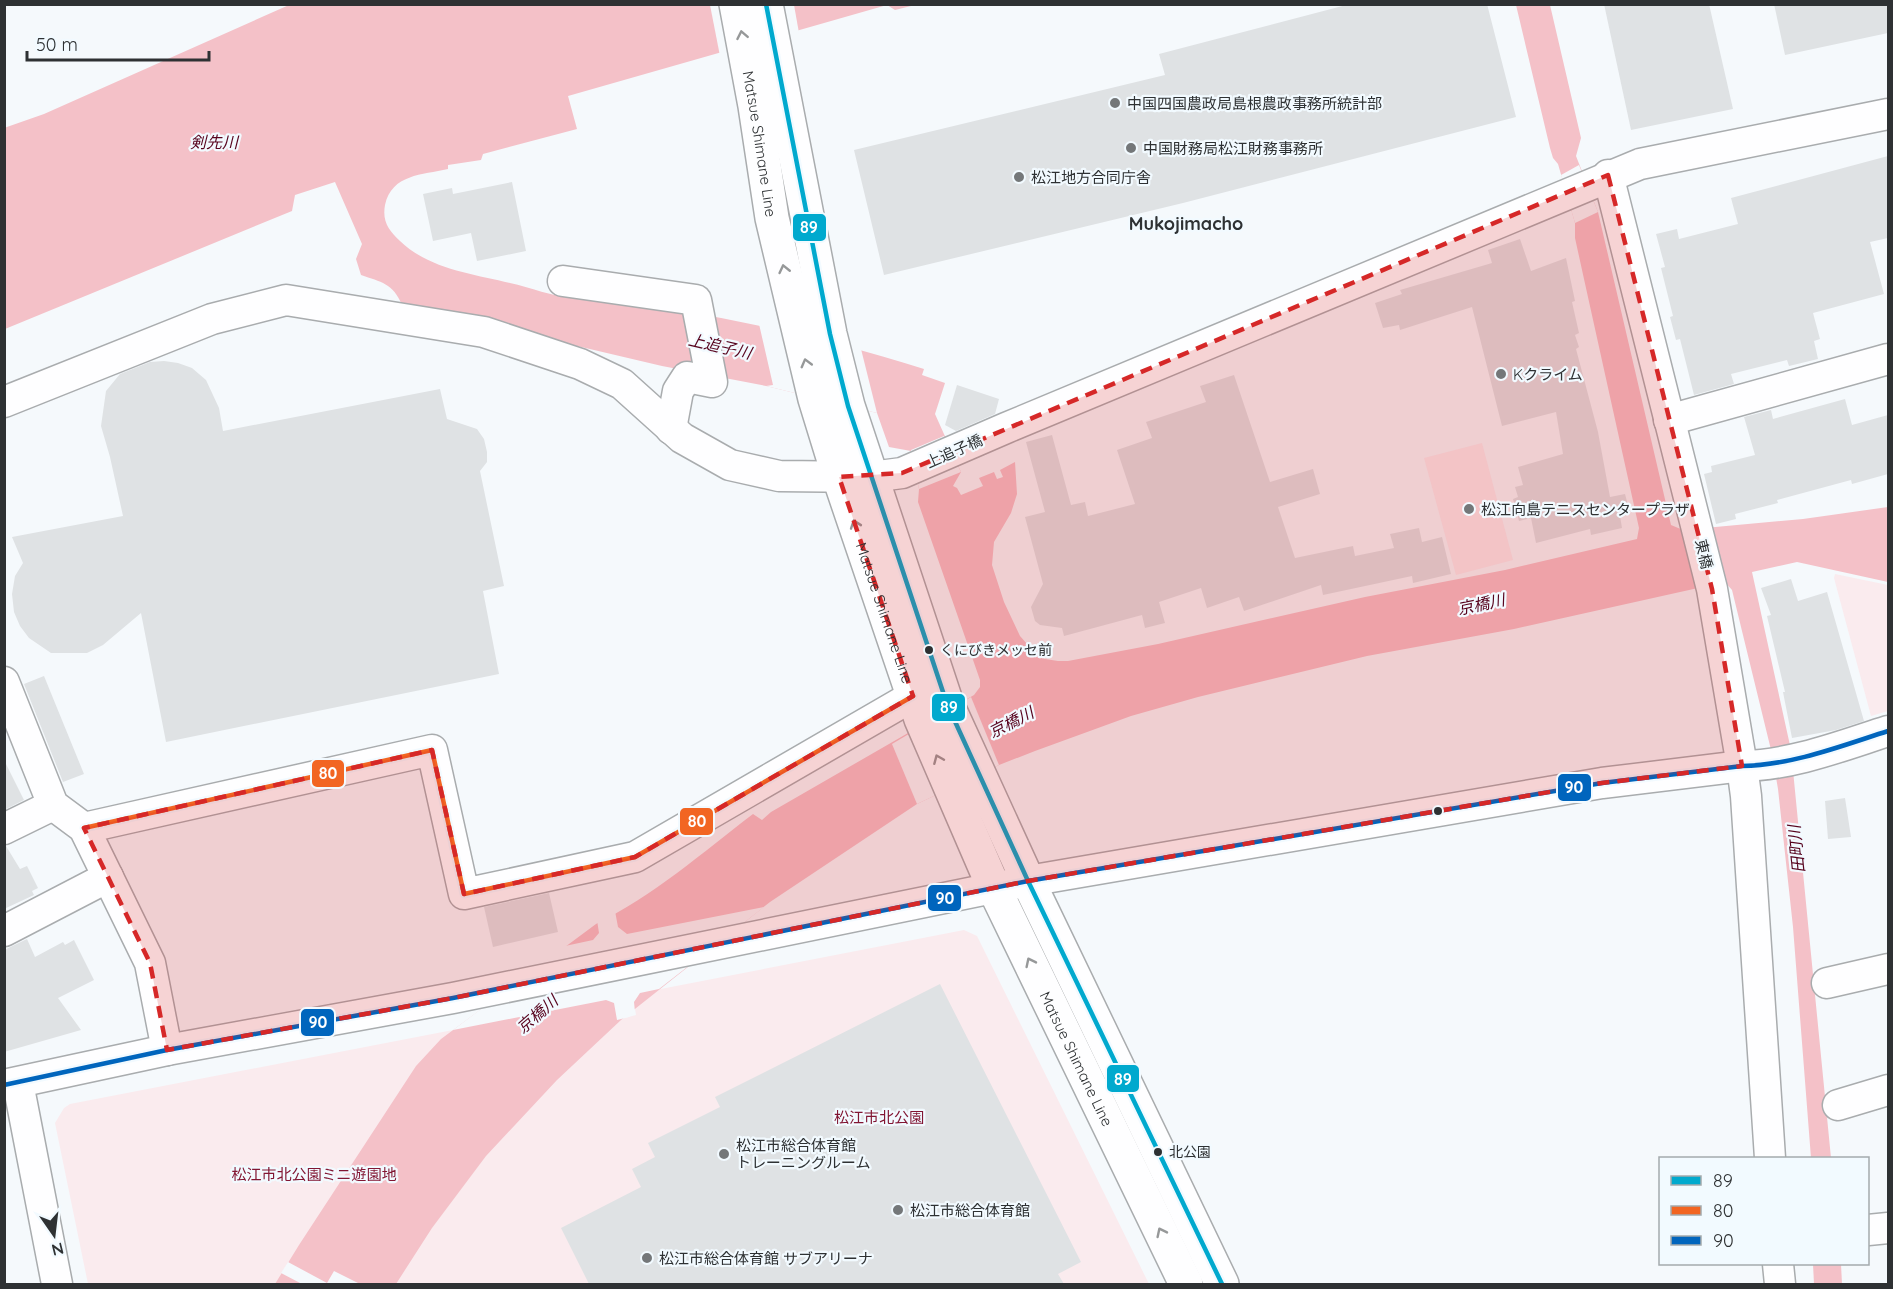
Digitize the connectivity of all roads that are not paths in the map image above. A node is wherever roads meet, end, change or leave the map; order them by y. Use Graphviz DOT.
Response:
graph roads {
  1 [pos="736,4"];
  2 [pos="766,4"];
  3 [pos="770,104"];
  4 [pos="1888,114"];
  5 [pos="1603,179"];
  6 [pos="563,281"];
  7 [pos="1888,359"];
  8 [pos="4,402"];
  9 [pos="1669,420"];
  10 [pos="671,429"];
  11 [pos="887,475"];
  12 [pos="839,477"];
  13 [pos="4,682"];
  14 [pos="927,706"];
  15 [pos="1888,731"];
  16 [pos="1754,766"];
  17 [pos="969,793"];
  18 [pos="53,805"];
  19 [pos="84,828"];
  20 [pos="4,829"];
  21 [pos="108,877"];
  22 [pos="1028,881"];
  23 [pos="994,888"];
  24 [pos="4,931"];
  25 [pos="1888,969"];
  26 [pos="1827,983"];
  27 [pos="167,1050"];
  28 [pos="11,1084"];
  29 [pos="1888,1090"];
  30 [pos="1838,1105"];
  31 [pos="1770,1157"];
  32 [pos="1888,1228"];
  33 [pos="1869,1230"];
  34 [pos="1778,1265"];
  35 [pos="57,1284"];
  36 [pos="1186,1284"];
  37 [pos="1222,1284"];
  38 [pos="1780,1284"];
  3 -- 1 [label="main road, Matsue Shimane Line, one-way"];
  2 -- 3 [label="main road, Matsue Shimane Line"];
  3 -- 11 [label="main road, Matsue Shimane Line"];
  12 -- 3 [label="main road, Matsue Shimane Line, one-way"];
  4 -- 5 [label="street, 上追子橋"];
  5 -- 9 [label="street, 東橋"];
  5 -- 11 [label="street, 上追子橋"];
  6 -- 10 [label="street"];
  7 -- 9 [label="street"];
  8 -- 10 [label="street"];
  9 -- 16 [label="street, 東橋"];
  10 -- 12 [label="street"];
  11 -- 12 [label="street"];
  11 -- 14 [label="main road, Matsue Shimane Line"];
  14 -- 12 [label="main road, Matsue Shimane Line, one-way"];
  13 -- 18 [label="street"];
  14 -- 17 [label="main road, Matsue Shimane Line"];
  14 -- 19 [label="street"];
  15 -- 16 [label="street"];
  16 -- 22 [label="street"];
  16 -- 31 [label="street, 東橋"];
  17 -- 22 [label="main road, Matsue Shimane Line"];
  17 -- 23 [label="main road, Matsue Shimane Line"];
  18 -- 19 [label="street"];
  18 -- 20 [label="street"];
  19 -- 21 [label="street"];
  21 -- 24 [label="street"];
  21 -- 27 [label="street"];
  22 -- 23 [label="street"];
  22 -- 37 [label="main road, Matsue Shimane Line"];
  23 -- 27 [label="street"];
  36 -- 23 [label="main road, Matsue Shimane Line, one-way"];
  25 -- 26 [label="street"];
  27 -- 28 [label="street"];
  28 -- 35 [label="street"];
  29 -- 30 [label="street"];
  32 -- 33 [label="street"];
  34 -- 38 [label="street"];
}
